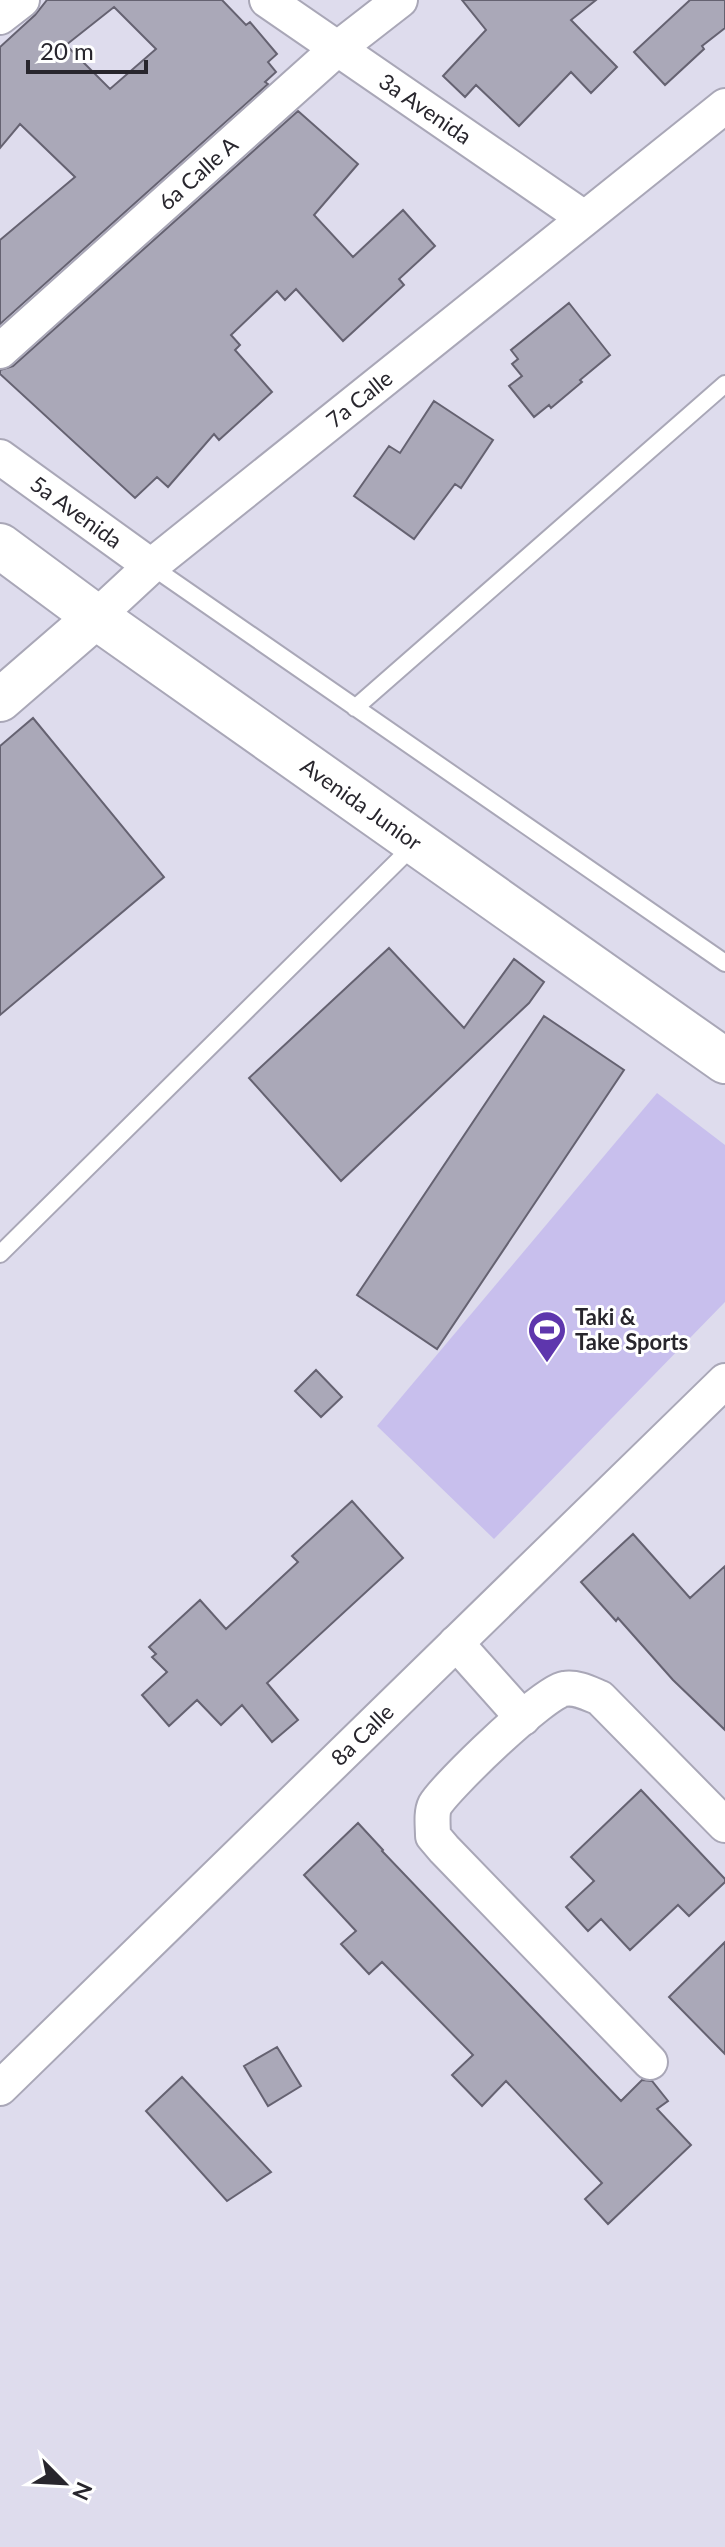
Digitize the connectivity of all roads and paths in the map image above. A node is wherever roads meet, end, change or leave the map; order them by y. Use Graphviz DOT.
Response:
graph roads {
  1 [pos="22,0"];
  2 [pos="267,0"];
  3 [pos="400,0"];
  4 [pos="0,17"];
  5 [pos="337,49"];
  6 [pos="725,106"];
  7 [pos="584,218"];
  8 [pos="0,351"];
  9 [pos="725,384"];
  10 [pos="0,457"];
  11 [pos="0,546"];
  12 [pos="151,566"];
  13 [pos="96,617"];
  14 [pos="0,700"];
  15 [pos="355,708"];
  16 [pos="416,843"];
  17 [pos="725,963"];
  18 [pos="725,1061"];
  19 [pos="0,1254"];
  20 [pos="725,1381"];
  21 [pos="456,1643"];
  22 [pos="523,1718"];
  23 [pos="725,1825"];
  24 [pos="650,2062"];
  25 [pos="0,2088"];
  1 -- 4 [label="street"];
  2 -- 5 [label="street, 3a Avenida"];
  3 -- 5 [label="street, 6a Calle A"];
  5 -- 7 [label="street, 3a Avenida"];
  5 -- 8 [label="street, 6a Calle A"];
  6 -- 7 [label="street, 7a Calle"];
  7 -- 12 [label="street, 7a Calle"];
  9 -- 15 [label="lane"];
  10 -- 12 [label="street, 5a Avenida"];
  11 -- 13 [label="main road, Avenida Junior"];
  12 -- 13 [label="street, 7a Calle"];
  12 -- 15 [label="lane"];
  13 -- 14 [label="street, 7a Calle"];
  13 -- 16 [label="main road, Avenida Junior"];
  15 -- 17 [label="lane"];
  16 -- 18 [label="main road, Avenida Junior"];
  16 -- 19 [label="lane"];
  20 -- 21 [label="street, 8a Calle"];
  21 -- 22 [label="street"];
  21 -- 25 [label="street, 8a Calle"];
  22 -- 23 [label="street"];
  22 -- 24 [label="street"];
}
